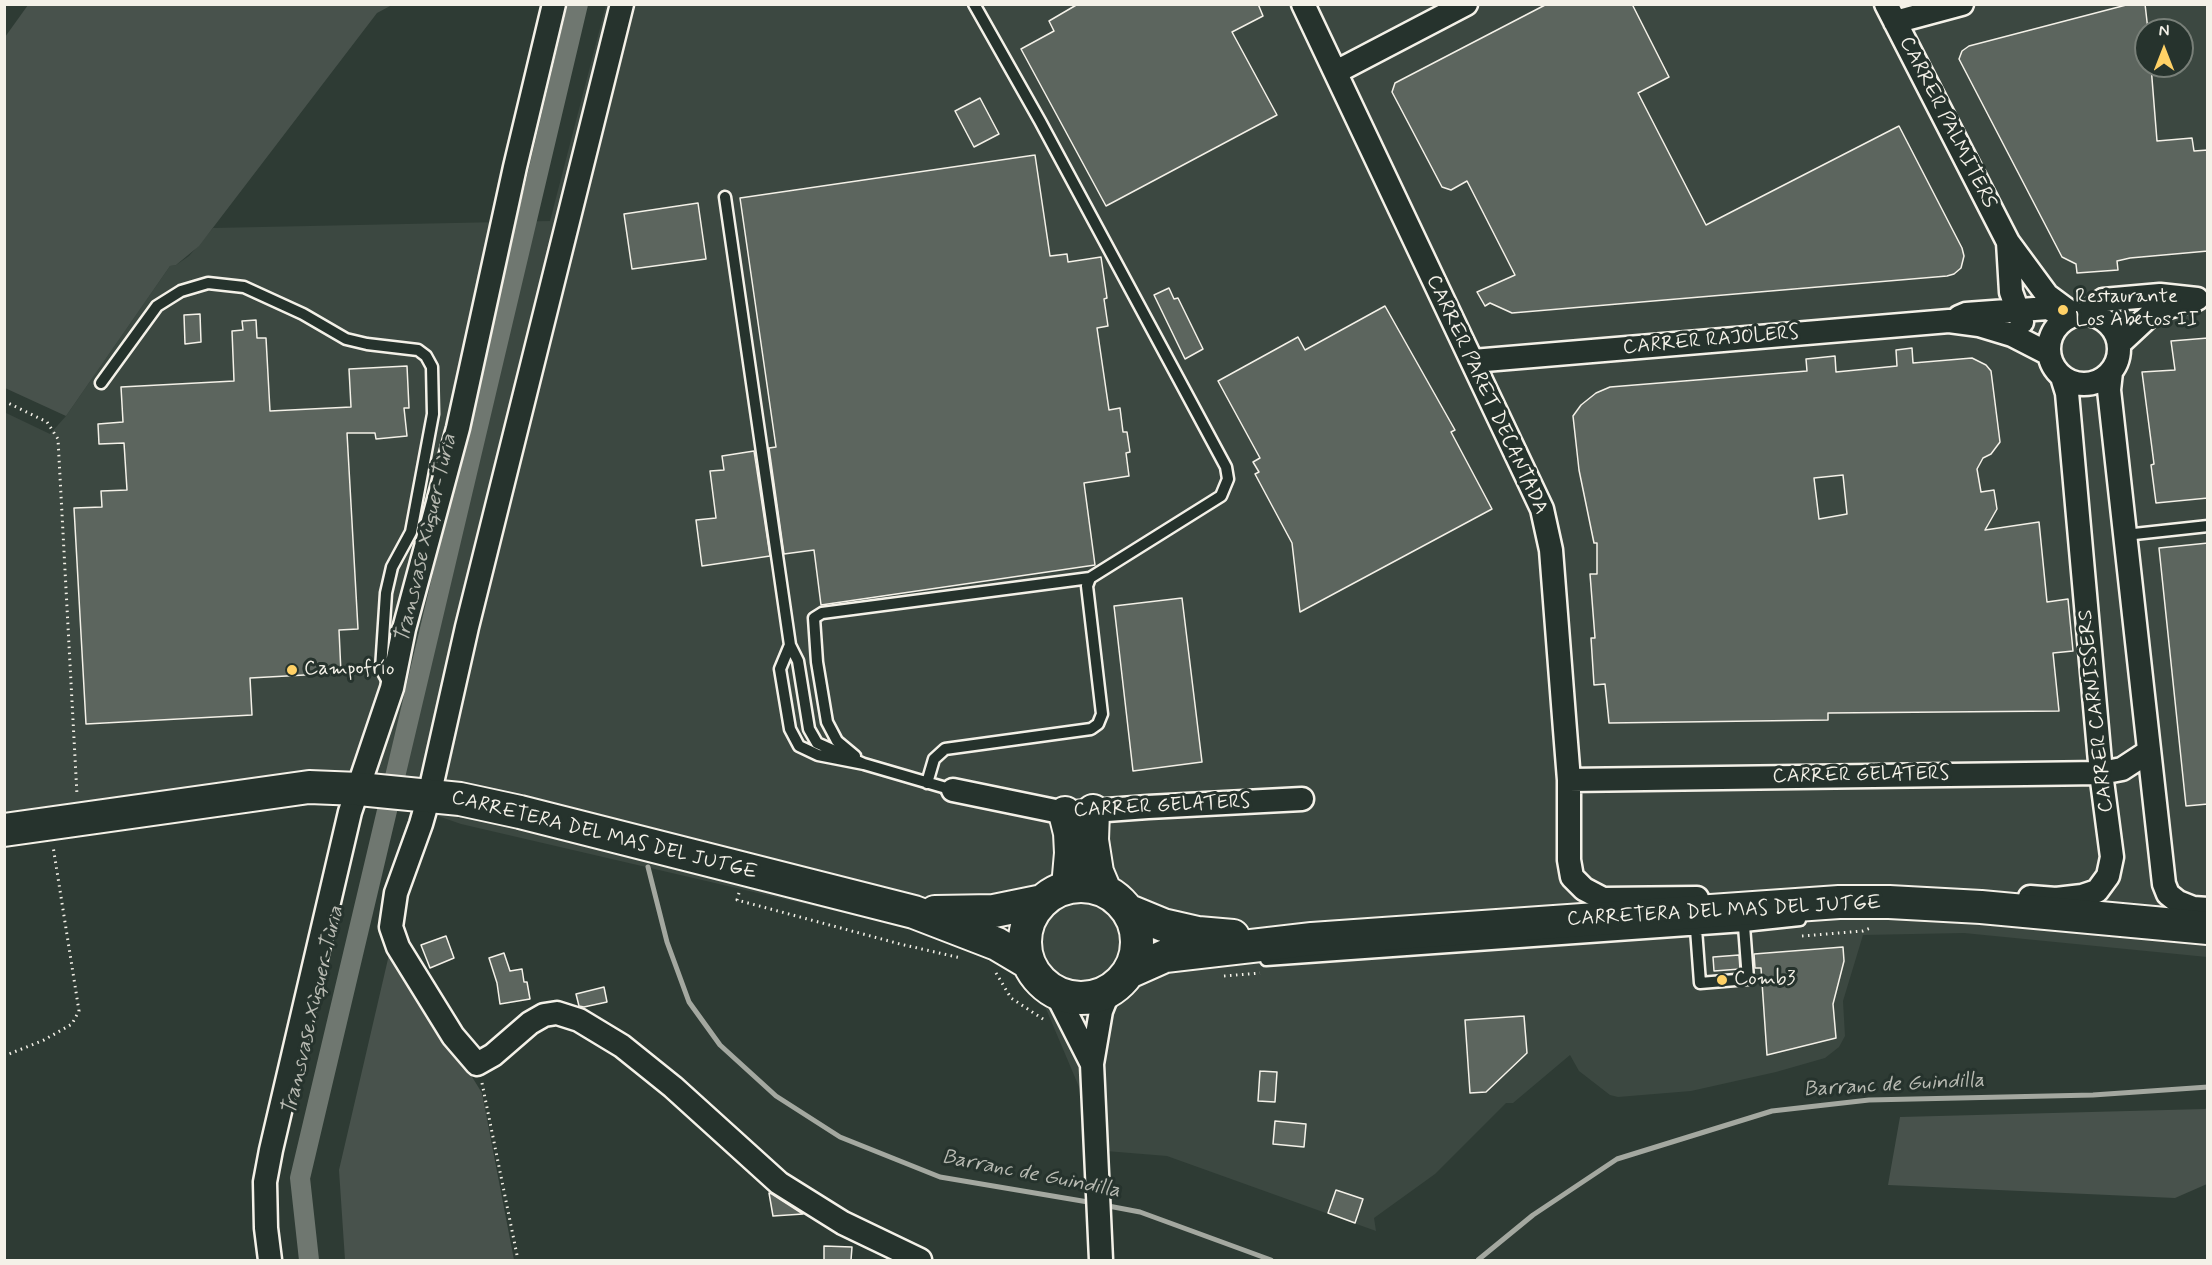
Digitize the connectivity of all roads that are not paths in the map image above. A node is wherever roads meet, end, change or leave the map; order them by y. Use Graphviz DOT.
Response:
graph roads {
  1 [pos="554,4"];
  2 [pos="622,4"];
  3 [pos="974,4"];
  4 [pos="1303,4"];
  5 [pos="1466,4"];
  6 [pos="1962,4"];
  7 [pos="1890,13"];
  8 [pos="1336,72"];
  9 [pos="725,197"];
  10 [pos="2008,242"];
  11 [pos="2009,274"];
  12 [pos="2202,298"];
  13 [pos="2018,310"];
  14 [pos="1981,313"];
  15 [pos="2075,316"];
  16 [pos="1949,321"];
  17 [pos="2119,344"];
  18 [pos="2041,350"];
  19 [pos="1473,361"];
  20 [pos="2111,372"];
  21 [pos="2062,377"];
  22 [pos="101,383"];
  23 [pos="2208,526"];
  24 [pos="2125,535"];
  25 [pos="1090,578"];
  26 [pos="789,645"];
  27 [pos="392,688"];
  28 [pos="2148,752"];
  29 [pos="864,764"];
  30 [pos="2101,773"];
  31 [pos="1569,780"];
  32 [pos="927,783"];
  33 [pos="366,790"];
  34 [pos="953,790"];
  35 [pos="423,795"];
  36 [pos="1302,800"];
  37 [pos="1079,812"];
  38 [pos="4,830"];
  39 [pos="1105,891"];
  40 [pos="1055,894"];
  41 [pos="1889,902"];
  42 [pos="1947,905"];
  43 [pos="2208,909"];
  44 [pos="1128,911"];
  45 [pos="914,912"];
  46 [pos="1849,914"];
  47 [pos="1747,917"];
  48 [pos="1815,918"];
  49 [pos="2208,928"];
  50 [pos="1696,929"];
  51 [pos="1312,939"];
  52 [pos="1198,953"];
  53 [pos="1229,960"];
  54 [pos="1252,961"];
  55 [pos="1029,963"];
  56 [pos="1119,982"];
  57 [pos="1056,993"];
  58 [pos="1092,1064"];
  59 [pos="908,1258"];
  60 [pos="270,1260"];
  61 [pos="1101,1260"];
  1 -- 27 [label="street"];
  2 -- 35 [label="street"];
  3 -- 25 [label="lane"];
  4 -- 8 [label="street, CARRER PARET DECANTADA"];
  5 -- 8 [label="street"];
  6 -- 7 [label="street"];
  7 -- 10 [label="street, CARRER PALMITERS"];
  8 -- 19 [label="street, CARRER PARET DECANTADA"];
  9 -- 26 [label="lane"];
  10 -- 11 [label="street, CARRER PALMITERS"];
  10 -- 15 [label="street, CARRER PALMITERS"];
  11 -- 13 [label="street, CARRER PALMITERS"];
  11 -- 14 [label="street"];
  12 -- 15 [label="street"];
  12 -- 17 [label="street"];
  13 -- 14 [label="street, CARRER RAJOLERS"];
  13 -- 15 [label="street, CARRER RAJOLERS"];
  13 -- 18 [label="street, CARRER PALMITERS"];
  14 -- 16 [label="street, CARRER RAJOLERS"];
  15 -- 17 [label="street"];
  15 -- 18 [label="street"];
  16 -- 18 [label="street, CARRER RAJOLERS"];
  16 -- 19 [label="street, CARRER RAJOLERS"];
  17 -- 20 [label="street"];
  18 -- 21 [label="street, CARRER CARNISSERS"];
  19 -- 31 [label="street, CARRER PARET DECANTADA"];
  20 -- 21 [label="street"];
  20 -- 24 [label="street"];
  21 -- 30 [label="street, CARRER CARNISSERS"];
  22 -- 27 [label="lane"];
  23 -- 24 [label="lane"];
  24 -- 28 [label="street"];
  25 -- 29 [label="lane"];
  25 -- 32 [label="lane"];
  26 -- 29 [label="lane"];
  26 -- 29 [label="lane"];
  27 -- 33 [label="street"];
  28 -- 30 [label="street, CARRER GELATERS"];
  28 -- 43 [label="street"];
  29 -- 32 [label="lane"];
  30 -- 31 [label="street, CARRER GELATERS"];
  30 -- 42 [label="street, CARRER CARNISSERS"];
  31 -- 47 [label="street, CARRER PARET DECANTADA"];
  32 -- 34 [label="lane"];
  33 -- 35 [label="street, CARRETERA DEL MAS DEL JUTGE"];
  33 -- 38 [label="street, CARRETERA DEL MAS DEL JUTGE"];
  33 -- 60 [label="street"];
  34 -- 37 [label="street, CARRER GELATERS"];
  35 -- 45 [label="street, CARRETERA DEL MAS DEL JUTGE"];
  35 -- 59 [label="street"];
  36 -- 37 [label="street, CARRER GELATERS"];
  37 -- 39 [label="street"];
  37 -- 40 [label="street"];
  39 -- 40 [label="street"];
  39 -- 44 [label="street"];
  40 -- 45 [label="street, CARRETERA DEL MAS DEL JUTGE"];
  40 -- 55 [label="street"];
  41 -- 42 [label="street, CARRETERA DEL MAS DEL JUTGE"];
  41 -- 46 [label="lane"];
  41 -- 47 [label="street, CARRETERA DEL MAS DEL JUTGE"];
  42 -- 49 [label="street, CARRETERA DEL MAS DEL JUTGE"];
  44 -- 51 [label="street, CARRETERA DEL MAS DEL JUTGE"];
  44 -- 56 [label="street"];
  45 -- 55 [label="street, CARRETERA DEL MAS DEL JUTGE"];
  47 -- 48 [label="lane"];
  47 -- 50 [label="lane"];
  47 -- 50 [label="lane"];
  47 -- 51 [label="street, CARRETERA DEL MAS DEL JUTGE"];
  50 -- 54 [label="lane"];
  51 -- 52 [label="street, CARRETERA DEL MAS DEL JUTGE"];
  52 -- 53 [label="lane"];
  52 -- 56 [label="street, CARRETERA DEL MAS DEL JUTGE"];
  55 -- 57 [label="street"];
  56 -- 57 [label="street"];
  56 -- 58 [label="street"];
  57 -- 58 [label="street"];
  58 -- 61 [label="street"];
}
